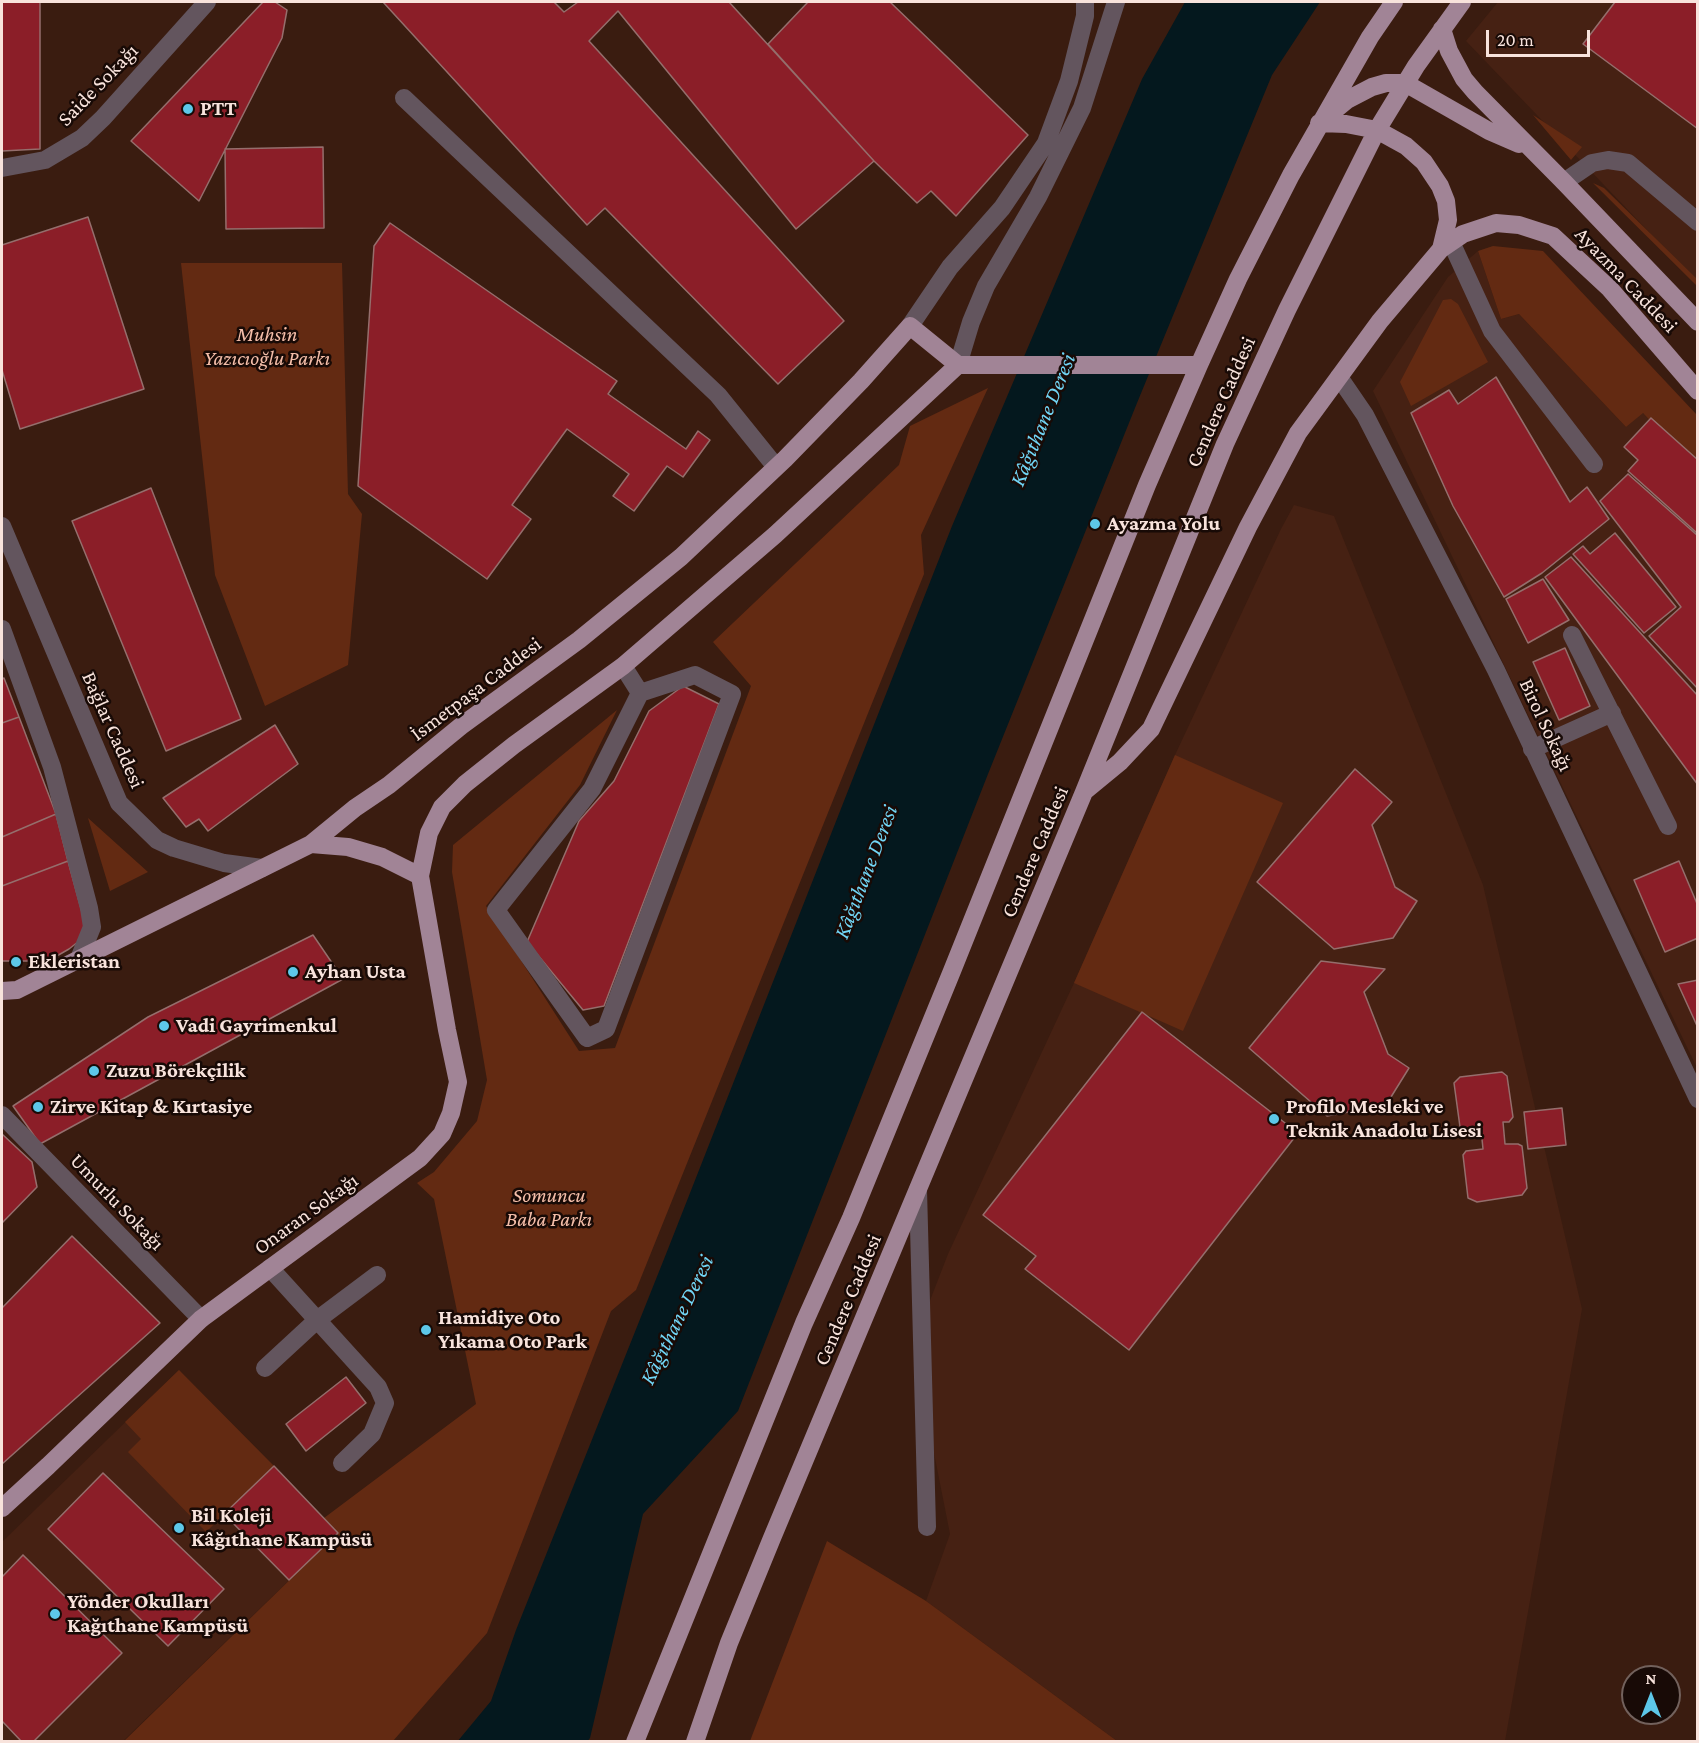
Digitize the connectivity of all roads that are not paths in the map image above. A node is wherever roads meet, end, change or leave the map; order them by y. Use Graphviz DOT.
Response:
graph roads {
  1 [pos="207,2"];
  2 [pos="1085,2"];
  3 [pos="1116,2"];
  4 [pos="1395,2"];
  5 [pos="1462,2"];
  6 [pos="1442,29"];
  7 [pos="1405,83"];
  8 [pos="404,98"];
  9 [pos="1319,123"];
  10 [pos="1377,130"];
  11 [pos="1529,148"];
  12 [pos="2,168"];
  13 [pos="1564,182"];
  14 [pos="1698,222"];
  15 [pos="1446,246"];
  16 [pos="1698,322"];
  17 [pos="910,326"];
  18 [pos="958,365"];
  19 [pos="1199,365"];
  20 [pos="1339,377"];
  21 [pos="1698,391"];
  22 [pos="1594,464"];
  23 [pos="776,467"];
  24 [pos="2,526"];
  25 [pos="2,629"];
  26 [pos="1572,635"];
  27 [pos="623,666"];
  28 [pos="640,693"];
  29 [pos="1612,713"];
  30 [pos="1532,749"];
  31 [pos="1084,792"];
  32 [pos="1668,826"];
  33 [pos="311,844"];
  34 [pos="262,868"];
  35 [pos="420,876"];
  36 [pos="79,959"];
  37 [pos="2,991"];
  38 [pos="1698,1099"];
  39 [pos="2,1115"];
  40 [pos="918,1190"];
  41 [pos="270,1268"];
  42 [pos="377,1275"];
  43 [pos="201,1319"];
  44 [pos="317,1320"];
  45 [pos="265,1368"];
  46 [pos="342,1463"];
  47 [pos="2,1508"];
  48 [pos="927,1527"];
  49 [pos="635,1742"];
  50 [pos="694,1742"];
  1 -- 12 [label="street, Saide Sokağı"];
  2 -- 17 [label="street"];
  3 -- 18 [label="street"];
  4 -- 9 [label="main road, Cendere Caddesi"];
  5 -- 6 [label="main road, Cendere Caddesi"];
  6 -- 7 [label="main road, Cendere Caddesi"];
  6 -- 11 [label="main road, Ayazma Caddesi"];
  7 -- 9 [label="main road"];
  7 -- 10 [label="main road, Cendere Caddesi"];
  7 -- 11 [label="main road, Ayazma Caddesi"];
  8 -- 23 [label="street"];
  9 -- 10 [label="main road"];
  9 -- 19 [label="main road, Cendere Caddesi"];
  10 -- 15 [label="main road"];
  10 -- 31 [label="main road, Cendere Caddesi"];
  11 -- 13 [label="main road, Ayazma Caddesi"];
  13 -- 14 [label="street"];
  13 -- 16 [label="main road, Ayazma Caddesi"];
  15 -- 20 [label="main road"];
  15 -- 21 [label="main road, Ayazma Caddesi"];
  15 -- 22 [label="street"];
  17 -- 18 [label="main road"];
  17 -- 23 [label="main road, İsmetpaşa Caddesi"];
  18 -- 19 [label="main road"];
  18 -- 27 [label="main road"];
  19 -- 49 [label="main road, Cendere Caddesi"];
  20 -- 30 [label="street, Birol Sokağı"];
  20 -- 31 [label="main road"];
  23 -- 33 [label="main road, İsmetpaşa Caddesi"];
  24 -- 34 [label="street, Bağlar Caddesi"];
  25 -- 36 [label="street"];
  26 -- 29 [label="street"];
  27 -- 28 [label="street"];
  27 -- 35 [label="main road"];
  28 -- 28 [label="street"];
  29 -- 30 [label="street"];
  29 -- 32 [label="street"];
  30 -- 38 [label="street, Birol Sokağı"];
  31 -- 40 [label="main road, Cendere Caddesi"];
  33 -- 34 [label="main road, İsmetpaşa Caddesi"];
  33 -- 35 [label="main road"];
  34 -- 36 [label="main road, İsmetpaşa Caddesi"];
  35 -- 41 [label="main road, Onaran Sokağı"];
  36 -- 37 [label="main road, İsmetpaşa Caddesi"];
  39 -- 43 [label="street, Umurlu Sokağı"];
  40 -- 48 [label="street"];
  40 -- 50 [label="main road, Cendere Caddesi"];
  41 -- 43 [label="main road, Onaran Sokağı"];
  41 -- 44 [label="street"];
  42 -- 44 [label="street"];
  43 -- 47 [label="main road, Onaran Sokağı"];
  44 -- 45 [label="street"];
  44 -- 46 [label="street"];
}
